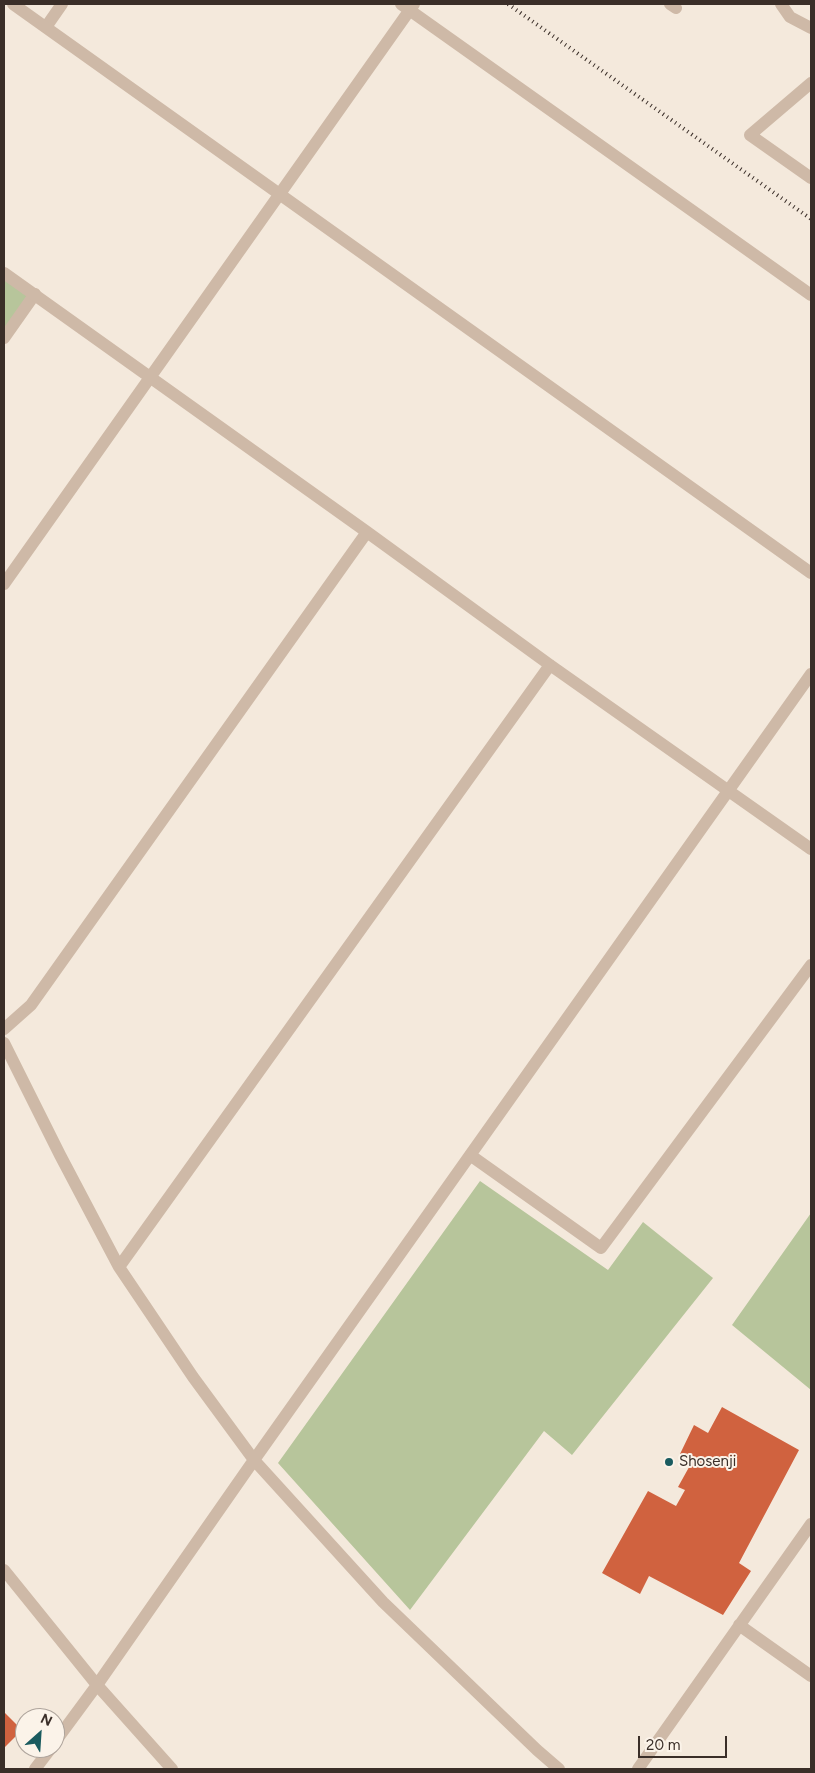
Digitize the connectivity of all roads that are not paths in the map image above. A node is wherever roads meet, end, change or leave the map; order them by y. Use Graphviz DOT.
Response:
graph roads {
  1 [pos="13,4"];
  2 [pos="62,4"];
  3 [pos="781,4"];
  4 [pos="408,6"];
  5 [pos="46,27"];
  6 [pos="811,28"];
  7 [pos="811,83"];
  8 [pos="811,178"];
  9 [pos="279,193"];
  10 [pos="4,272"];
  11 [pos="35,294"];
  12 [pos="811,295"];
  13 [pos="4,338"];
  14 [pos="148,377"];
  15 [pos="367,532"];
  16 [pos="811,573"];
  17 [pos="4,584"];
  18 [pos="550,665"];
  19 [pos="811,674"];
  20 [pos="728,790"];
  21 [pos="811,850"];
  22 [pos="811,965"];
  23 [pos="4,1030"];
  24 [pos="4,1043"];
  25 [pos="470,1155"];
  26 [pos="119,1267"];
  27 [pos="254,1460"];
  28 [pos="811,1524"];
  29 [pos="4,1570"];
  30 [pos="739,1625"];
  31 [pos="811,1676"];
  32 [pos="97,1685"];
  33 [pos="65,1728"];
  34 [pos="43,1758"];
  35 [pos="35,1769"];
  36 [pos="172,1769"];
  37 [pos="559,1769"];
  38 [pos="638,1769"];
  1 -- 5 [label="street"];
  2 -- 5 [label="street"];
  3 -- 6 [label="street"];
  4 -- 9 [label="street"];
  4 -- 12 [label="street"];
  5 -- 9 [label="street"];
  7 -- 8 [label="street"];
  9 -- 14 [label="street"];
  9 -- 16 [label="street"];
  10 -- 11 [label="street"];
  11 -- 13 [label="street"];
  11 -- 14 [label="street"];
  14 -- 15 [label="street"];
  14 -- 17 [label="street"];
  15 -- 18 [label="street"];
  15 -- 23 [label="street"];
  18 -- 20 [label="street"];
  18 -- 26 [label="street"];
  19 -- 20 [label="street"];
  20 -- 21 [label="street"];
  20 -- 25 [label="street"];
  22 -- 25 [label="street"];
  24 -- 26 [label="street"];
  25 -- 27 [label="street"];
  26 -- 27 [label="street"];
  27 -- 32 [label="street"];
  27 -- 37 [label="street"];
  28 -- 30 [label="street"];
  29 -- 32 [label="street"];
  30 -- 31 [label="street"];
  30 -- 38 [label="street"];
  32 -- 33 [label="street"];
  32 -- 36 [label="street"];
  34 -- 35 [label="street"];
}
